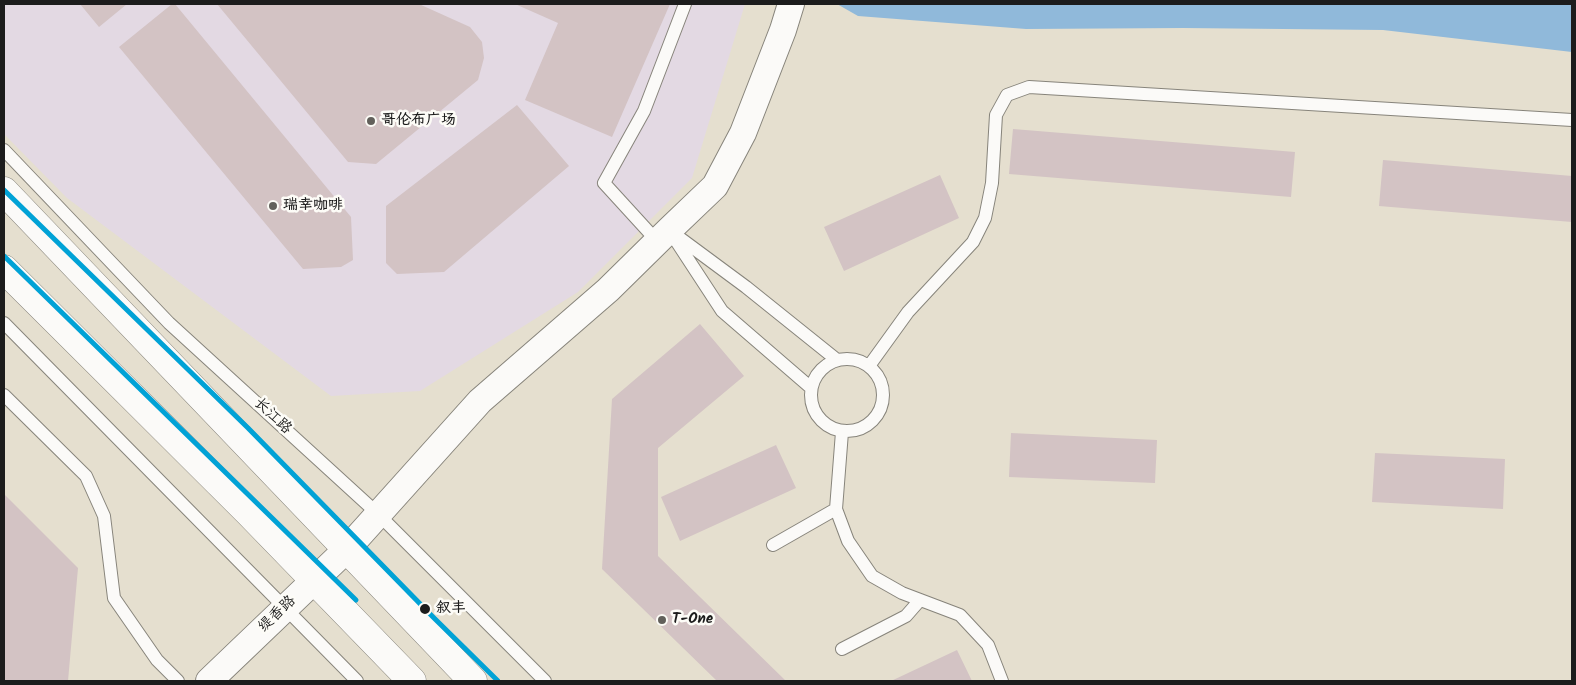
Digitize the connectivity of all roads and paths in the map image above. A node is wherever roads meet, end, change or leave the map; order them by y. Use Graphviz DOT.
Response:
graph roads {
  1 [pos="685,4"];
  2 [pos="791,4"];
  3 [pos="1572,120"];
  4 [pos="4,150"];
  5 [pos="4,191"];
  6 [pos="663,235"];
  7 [pos="4,269"];
  8 [pos="4,324"];
  9 [pos="837,360"];
  10 [pos="869,366"];
  11 [pos="810,387"];
  12 [pos="4,394"];
  13 [pos="842,432"];
  14 [pos="836,508"];
  15 [pos="378,514"];
  16 [pos="773,545"];
  17 [pos="347,549"];
  18 [pos="315,580"];
  19 [pos="920,600"];
  20 [pos="285,609"];
  21 [pos="842,649"];
  22 [pos="178,681"];
  23 [pos="209,681"];
  24 [pos="357,681"];
  25 [pos="412,681"];
  26 [pos="473,681"];
  27 [pos="544,681"];
  28 [pos="1002,681"];
  1 -- 6 [label="lane"];
  2 -- 6 [label="street, 缇香路"];
  3 -- 10 [label="lane"];
  4 -- 15 [label="lane, 长江路"];
  5 -- 17 [label="main road"];
  6 -- 9 [label="lane"];
  6 -- 11 [label="lane"];
  6 -- 15 [label="street, 缇香路"];
  7 -- 18 [label="main road"];
  8 -- 20 [label="lane"];
  9 -- 10 [label="lane"];
  9 -- 11 [label="lane"];
  10 -- 13 [label="lane"];
  11 -- 13 [label="lane"];
  12 -- 22 [label="lane"];
  13 -- 14 [label="lane"];
  14 -- 16 [label="lane"];
  14 -- 19 [label="lane"];
  15 -- 17 [label="street, 缇香路"];
  15 -- 27 [label="lane, 长江路"];
  17 -- 18 [label="street, 缇香路"];
  17 -- 26 [label="main road"];
  18 -- 20 [label="street, 缇香路"];
  18 -- 25 [label="main road"];
  19 -- 21 [label="lane"];
  19 -- 28 [label="lane"];
  20 -- 23 [label="street, 缇香路"];
  20 -- 24 [label="lane"];
}
